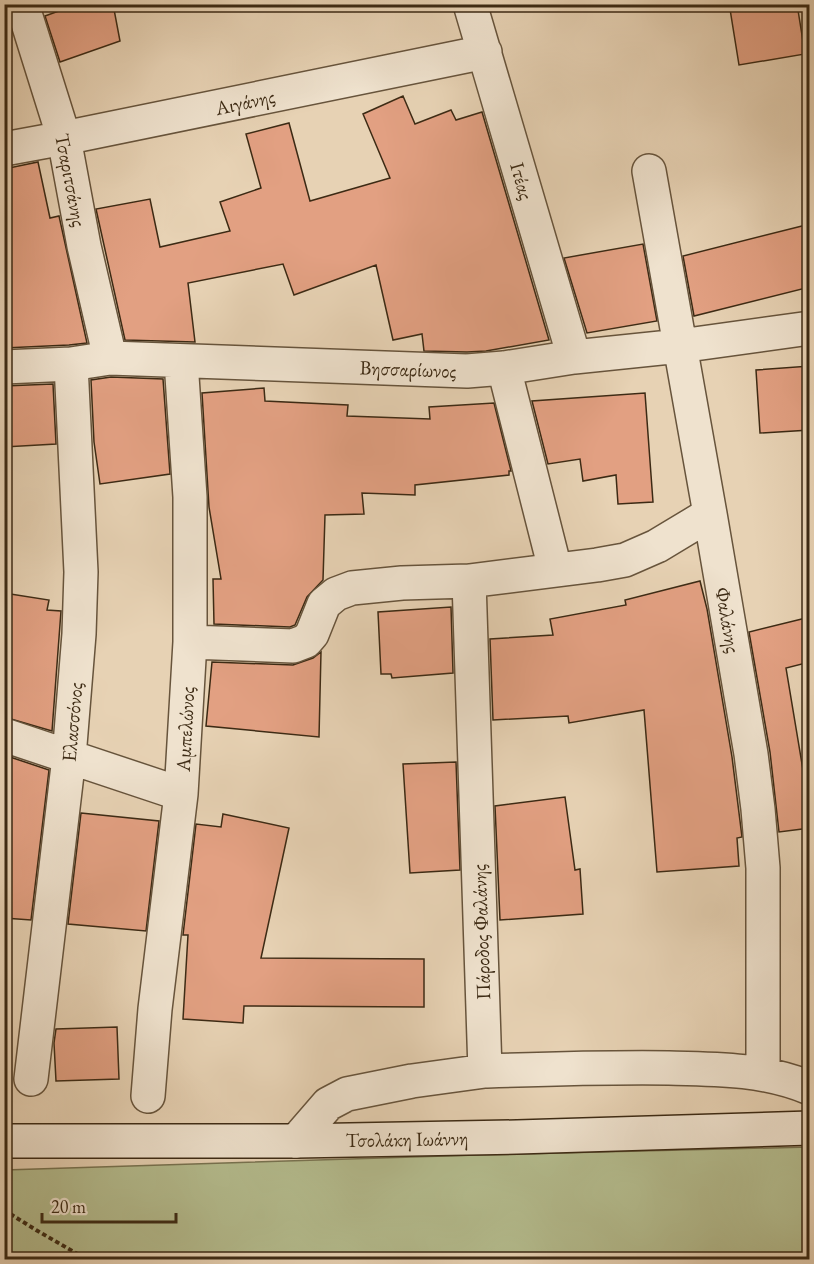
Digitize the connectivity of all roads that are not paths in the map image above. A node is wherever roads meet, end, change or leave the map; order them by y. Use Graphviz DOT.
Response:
graph roads {
  1 [pos="22,4"];
  2 [pos="470,4"];
  3 [pos="485,52"];
  4 [pos="64,138"];
  5 [pos="4,149"];
  6 [pos="648,171"];
  7 [pos="810,328"];
  8 [pos="680,346"];
  9 [pos="574,357"];
  10 [pos="110,358"];
  11 [pos="181,360"];
  12 [pos="71,364"];
  13 [pos="4,367"];
  14 [pos="504,368"];
  15 [pos="710,514"];
  16 [pos="555,569"];
  17 [pos="469,582"];
  18 [pos="190,642"];
  19 [pos="4,735"];
  20 [pos="69,757"];
  21 [pos="182,794"];
  22 [pos="485,1071"];
  23 [pos="763,1073"];
  24 [pos="31,1079"];
  25 [pos="810,1088"];
  26 [pos="148,1096"];
  27 [pos="810,1128"];
  28 [pos="4,1141"];
  29 [pos="296,1141"];
  1 -- 4 [label="street, Τσαριτσάνης"];
  2 -- 3 [label="street, Ιτέας"];
  3 -- 4 [label="street, Αιγάνης"];
  3 -- 9 [label="street, Ιτέας"];
  4 -- 5 [label="street, Αιγάνης"];
  4 -- 10 [label="street, Τσαριτσάνης"];
  6 -- 8 [label="street, Φαλάνης"];
  7 -- 8 [label="street, Βησσαρίωνος"];
  8 -- 9 [label="street, Βησσαρίωνος"];
  8 -- 15 [label="street, Φαλάνης"];
  9 -- 14 [label="street, Βησσαρίωνος"];
  10 -- 11 [label="street, Βησσαρίωνος"];
  10 -- 12 [label="street, Βησσαρίωνος"];
  11 -- 14 [label="street, Βησσαρίωνος"];
  11 -- 18 [label="street, Αμπελώνος"];
  12 -- 13 [label="street, Βησσαρίωνος"];
  12 -- 20 [label="street, Ελασσόνος"];
  14 -- 16 [label="street"];
  15 -- 16 [label="street"];
  15 -- 23 [label="street, Φαλάνης"];
  16 -- 17 [label="street"];
  17 -- 18 [label="street"];
  17 -- 22 [label="street, Πάροδος Φαλάνης"];
  18 -- 21 [label="street, Αμπελώνος"];
  19 -- 20 [label="street"];
  20 -- 21 [label="street"];
  20 -- 24 [label="street, Ελασσόνος"];
  21 -- 26 [label="street, Αμπελώνος"];
  22 -- 23 [label="street"];
  22 -- 29 [label="street"];
  23 -- 25 [label="street"];
  27 -- 29 [label="street, Τσολάκη Ιωάννη"];
  28 -- 29 [label="street, Τσολάκη Ιωάννη"];
}
